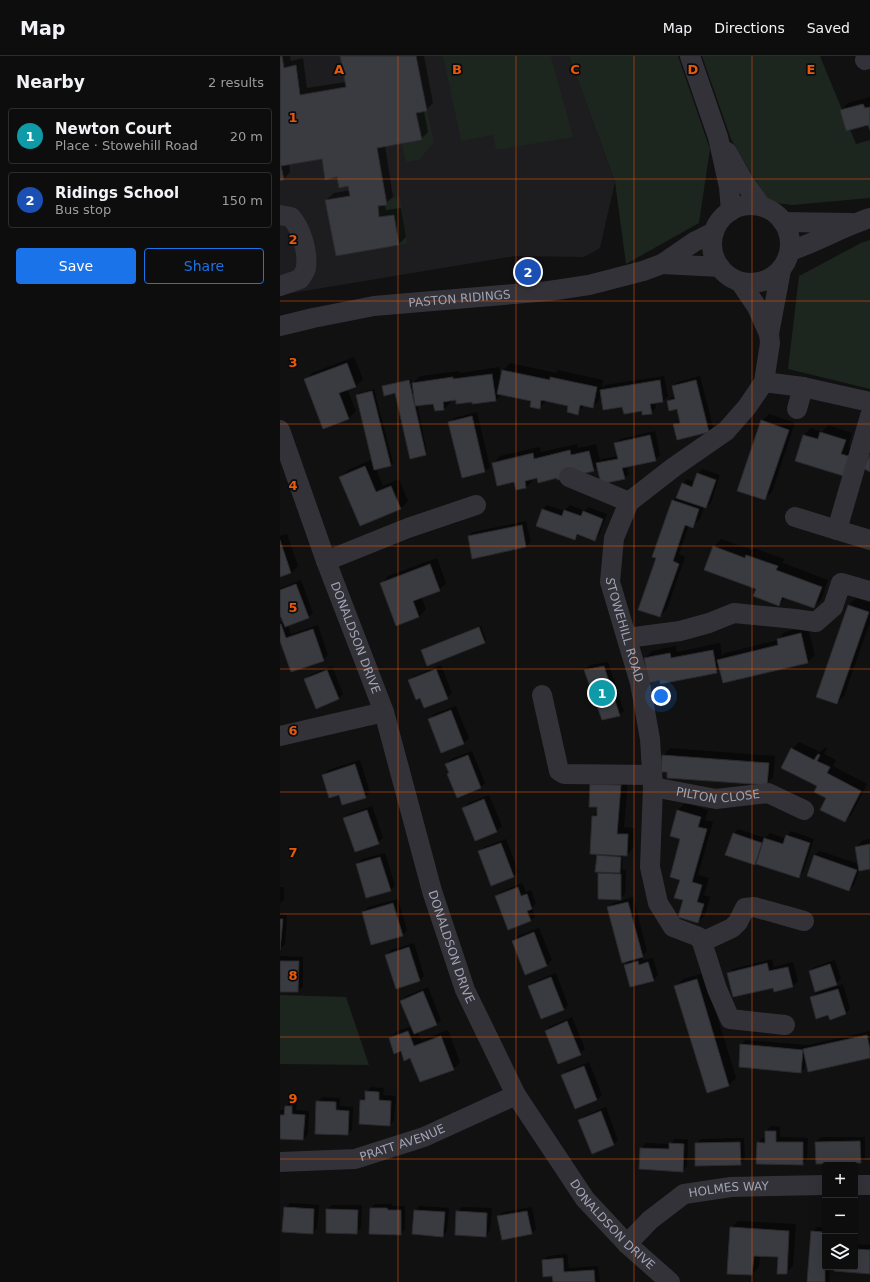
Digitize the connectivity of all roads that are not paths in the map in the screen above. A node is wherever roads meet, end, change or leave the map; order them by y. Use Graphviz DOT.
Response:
graph roads {
  1 [pos="690,56"];
  2 [pos="718,137"];
  3 [pos="761,206"];
  4 [pos="731,211"];
  5 [pos="280,215"];
  6 [pos="862,221"];
  7 [pos="783,222"];
  8 [pos="714,232"];
  9 [pos="790,252"];
  10 [pos="662,264"];
  11 [pos="720,267"];
  12 [pos="781,270"];
  13 [pos="740,282"];
  14 [pos="280,286"];
  15 [pos="280,326"];
  16 [pos="770,334"];
  17 [pos="764,382"];
  18 [pos="803,387"];
  19 [pos="870,402"];
  20 [pos="797,409"];
  21 [pos="870,416"];
  22 [pos="280,430"];
  23 [pos="569,478"];
  24 [pos="629,502"];
  25 [pos="476,505"];
  26 [pos="794,517"];
  27 [pos="837,530"];
  28 [pos="870,540"];
  29 [pos="326,561"];
  30 [pos="870,591"];
  31 [pos="627,638"];
  32 [pos="542,695"];
  33 [pos="384,712"];
  34 [pos="280,736"];
  35 [pos="652,781"];
  36 [pos="804,810"];
  37 [pos="804,921"];
  38 [pos="702,942"];
  39 [pos="785,1025"];
  40 [pos="516,1095"];
  41 [pos="280,1162"];
  42 [pos="870,1184"];
  43 [pos="822,1185"];
  44 [pos="858,1185"];
  45 [pos="627,1244"];
  46 [pos="670,1282"];
  1 -- 2 [label="street"];
  2 -- 3 [label="street"];
  2 -- 4 [label="street"];
  3 -- 4 [label="street"];
  3 -- 7 [label="street"];
  4 -- 8 [label="street"];
  5 -- 14 [label="street"];
  6 -- 7 [label="street"];
  6 -- 9 [label="street"];
  7 -- 9 [label="street"];
  8 -- 10 [label="street, PASTON RIDINGS"];
  8 -- 11 [label="street"];
  9 -- 12 [label="street"];
  10 -- 11 [label="street, PASTON RIDINGS"];
  10 -- 15 [label="street, PASTON RIDINGS"];
  11 -- 13 [label="street"];
  12 -- 13 [label="street"];
  12 -- 16 [label="street, STOWEHILL ROAD"];
  13 -- 16 [label="street"];
  16 -- 17 [label="street, STOWEHILL ROAD"];
  17 -- 18 [label="street"];
  17 -- 24 [label="street, STOWEHILL ROAD"];
  18 -- 19 [label="street"];
  18 -- 20 [label="street"];
  21 -- 27 [label="street"];
  22 -- 29 [label="street, DONALDSON DRIVE"];
  23 -- 24 [label="street"];
  24 -- 31 [label="street, STOWEHILL ROAD"];
  25 -- 29 [label="street"];
  26 -- 27 [label="street"];
  27 -- 28 [label="street"];
  29 -- 33 [label="street, DONALDSON DRIVE"];
  30 -- 31 [label="street"];
  31 -- 35 [label="street, STOWEHILL ROAD"];
  32 -- 35 [label="street, PILTON CLOSE"];
  33 -- 34 [label="street"];
  33 -- 40 [label="street, DONALDSON DRIVE"];
  35 -- 36 [label="street, PILTON CLOSE"];
  35 -- 38 [label="street, STOWEHILL ROAD"];
  37 -- 38 [label="street"];
  38 -- 39 [label="street"];
  40 -- 41 [label="street, PRATT AVENUE"];
  40 -- 45 [label="street, DONALDSON DRIVE"];
  42 -- 44 [label="street"];
  43 -- 45 [label="street, HOLMES WAY"];
  45 -- 46 [label="street, DONALDSON DRIVE"];
}
